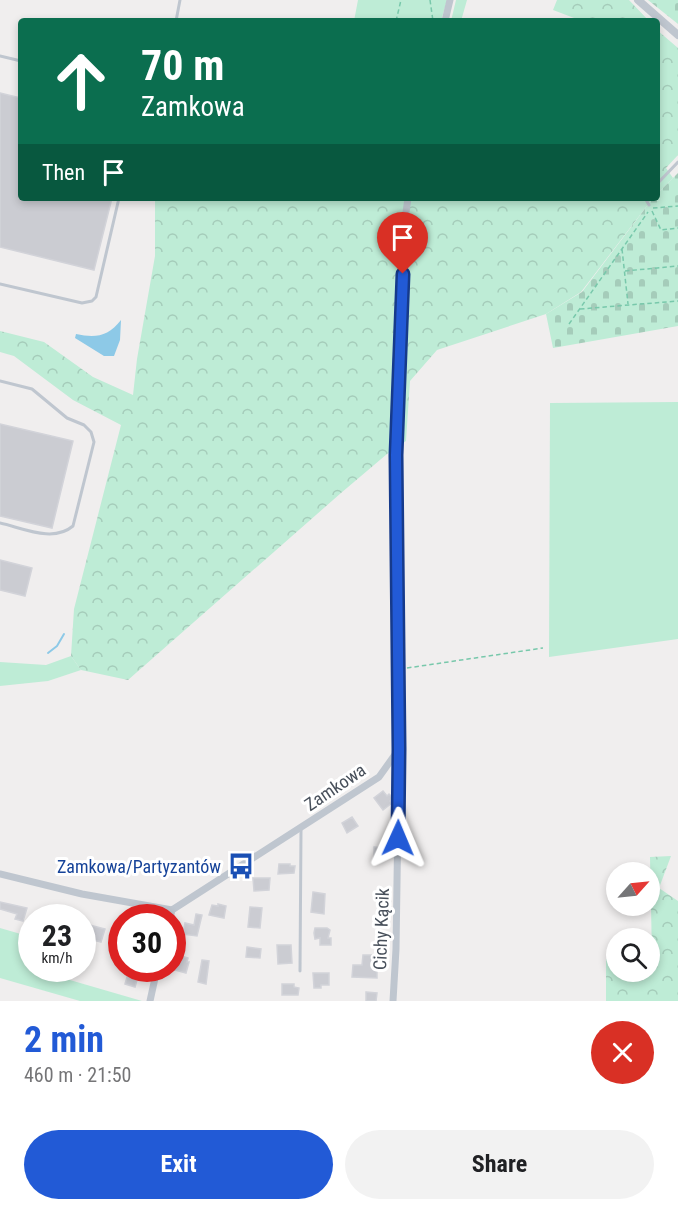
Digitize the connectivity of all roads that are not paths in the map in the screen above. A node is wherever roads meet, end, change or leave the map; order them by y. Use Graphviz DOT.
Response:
graph roads {
  1 [pos="180,0"];
  2 [pos="450,0"];
  3 [pos="638,0"];
  4 [pos="177,18"];
  5 [pos="446,18"];
  6 [pos="659,18"];
  7 [pos="660,19"];
  8 [pos="678,35"];
  9 [pos="0,56"];
  10 [pos="18,60"];
  11 [pos="678,162"];
  12 [pos="660,181"];
  13 [pos="118,201"];
  14 [pos="408,201"];
  15 [pos="646,201"];
  16 [pos="649,206"];
  17 [pos="0,284"];
  18 [pos="0,381"];
  19 [pos="0,523"];
  20 [pos="399,749"];
  21 [pos="301,828"];
  22 [pos="0,874"];
  23 [pos="126,904"];
  24 [pos="186,904"];
  25 [pos="300,971"];
  26 [pos="154,982"];
  27 [pos="150,1001"];
  28 [pos="393,1001"];
  1 -- 4 [label="lane"];
  2 -- 5 [label="street"];
  3 -- 6 [label="street"];
  7 -- 8 [label="street"];
  9 -- 10 [label="lane"];
  11 -- 12 [label="lane"];
  13 -- 17 [label="lane"];
  14 -- 20 [label="street"];
  15 -- 16 [label="lane"];
  18 -- 19 [label="lane"];
  20 -- 21 [label="street, Zamkowa"];
  20 -- 28 [label="street, Cichy Kącik"];
  21 -- 24 [label="street, Zamkowa"];
  21 -- 25 [label="lane, Zamkowa"];
  22 -- 23 [label="street"];
  26 -- 27 [label="street"];
}
